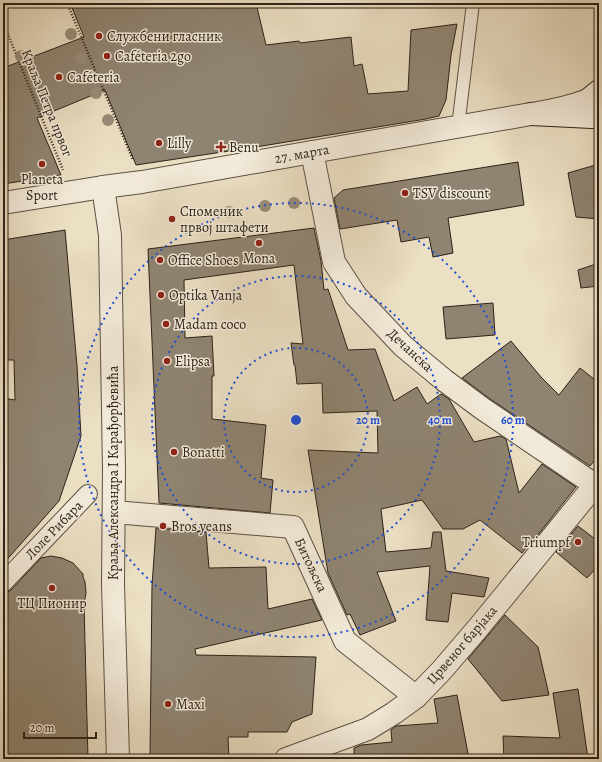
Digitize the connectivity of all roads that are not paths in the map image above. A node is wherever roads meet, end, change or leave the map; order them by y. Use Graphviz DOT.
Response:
graph roads {
  1 [pos="473,3"];
  2 [pos="596,101"];
  3 [pos="458,127"];
  4 [pos="312,152"];
  5 [pos="103,187"];
  6 [pos="3,203"];
  7 [pos="597,483"];
  8 [pos="88,494"];
  9 [pos="114,512"];
  10 [pos="3,583"];
  11 [pos="416,697"];
  12 [pos="118,759"];
  13 [pos="286,759"];
  1 -- 3 [label="lane"];
  2 -- 3 [label="street, 27. марта"];
  3 -- 4 [label="street, 27. марта"];
  4 -- 5 [label="street, 27. марта"];
  4 -- 7 [label="street, Дечанска"];
  5 -- 6 [label="street, 27. марта"];
  5 -- 9 [label="street, Краља Александра I Карађорђевића"];
  7 -- 11 [label="street, Црвеног барјака"];
  8 -- 10 [label="street, Лоле Рибара"];
  9 -- 11 [label="street, Битољска"];
  9 -- 12 [label="street, Краља Александра I Карађорђевића"];
  11 -- 13 [label="street, Црвеног барјака"];
}
